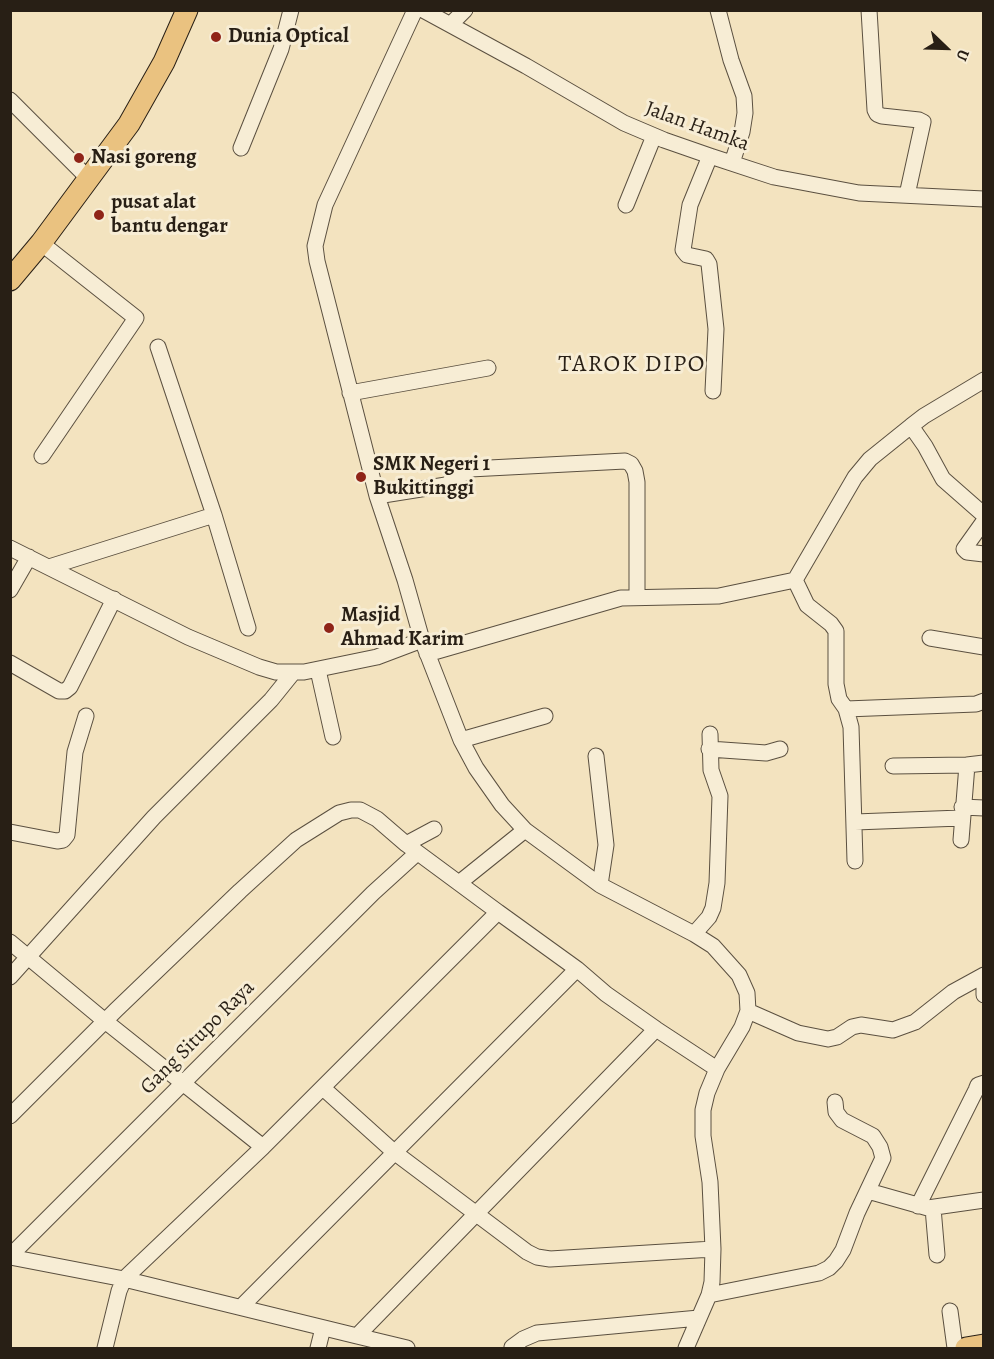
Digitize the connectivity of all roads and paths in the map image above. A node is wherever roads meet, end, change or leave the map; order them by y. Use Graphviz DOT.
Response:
graph roads {
  1 [pos="187,10"];
  2 [pos="291,10"];
  3 [pos="415,10"];
  4 [pos="423,10"];
  5 [pos="465,10"];
  6 [pos="718,10"];
  7 [pos="869,10"];
  8 [pos="451,24"];
  9 [pos="10,100"];
  10 [pos="654,136"];
  11 [pos="241,148"];
  12 [pos="710,156"];
  13 [pos="732,163"];
  14 [pos="89,179"];
  15 [pos="908,195"];
  16 [pos="984,199"];
  17 [pos="626,205"];
  18 [pos="41,243"];
  19 [pos="10,280"];
  20 [pos="158,347"];
  21 [pos="488,368"];
  22 [pos="984,380"];
  23 [pos="713,391"];
  24 [pos="350,393"];
  25 [pos="910,426"];
  26 [pos="42,456"];
  27 [pos="377,496"];
  28 [pos="214,515"];
  29 [pos="984,515"];
  30 [pos="984,521"];
  31 [pos="10,548"];
  32 [pos="984,554"];
  33 [pos="29,557"];
  34 [pos="49,567"];
  35 [pos="795,580"];
  36 [pos="10,590"];
  37 [pos="637,597"];
  38 [pos="114,599"];
  39 [pos="248,628"];
  40 [pos="930,638"];
  41 [pos="424,647"];
  42 [pos="984,647"];
  43 [pos="10,663"];
  44 [pos="318,670"];
  45 [pos="292,674"];
  46 [pos="984,701"];
  47 [pos="846,710"];
  48 [pos="86,716"];
  49 [pos="545,716"];
  50 [pos="333,737"];
  51 [pos="461,740"];
  52 [pos="780,749"];
  53 [pos="596,756"];
  54 [pos="984,763"];
  55 [pos="967,765"];
  56 [pos="893,766"];
  57 [pos="984,808"];
  58 [pos="962,813"];
  59 [pos="855,822"];
  60 [pos="434,829"];
  61 [pos="525,830"];
  62 [pos="10,832"];
  63 [pos="961,840"];
  64 [pos="412,848"];
  65 [pos="855,861"];
  66 [pos="459,883"];
  67 [pos="600,885"];
  68 [pos="498,912"];
  69 [pos="694,934"];
  70 [pos="10,942"];
  71 [pos="28,958"];
  72 [pos="577,969"];
  73 [pos="984,975"];
  74 [pos="10,976"];
  75 [pos="984,986"];
  76 [pos="984,995"];
  77 [pos="748,1011"];
  78 [pos="105,1021"];
  79 [pos="656,1029"];
  80 [pos="717,1069"];
  81 [pos="183,1083"];
  82 [pos="984,1083"];
  83 [pos="322,1088"];
  84 [pos="835,1102"];
  85 [pos="10,1116"];
  86 [pos="263,1147"];
  87 [pos="394,1152"];
  88 [pos="868,1191"];
  89 [pos="984,1200"];
  90 [pos="925,1207"];
  91 [pos="477,1214"];
  92 [pos="713,1249"];
  93 [pos="937,1255"];
  94 [pos="10,1256"];
  95 [pos="124,1280"];
  96 [pos="709,1295"];
  97 [pos="241,1307"];
  98 [pos="950,1311"];
  99 [pos="699,1318"];
  100 [pos="323,1328"];
  101 [pos="357,1336"];
  102 [pos="984,1345"];
  103 [pos="512,1347"];
  104 [pos="105,1348"];
  105 [pos="318,1348"];
  106 [pos="407,1348"];
  107 [pos="686,1348"];
  108 [pos="955,1348"];
  109 [pos="966,1348"];
  1 -- 14 [label="highway"];
  2 -- 11 [label="street"];
  3 -- 24 [label="street"];
  4 -- 8 [label="street, Jalan Hamka"];
  5 -- 8 [label="street"];
  6 -- 13 [label="street"];
  7 -- 15 [label="street"];
  8 -- 10 [label="street, Jalan Hamka"];
  9 -- 14 [label="street"];
  10 -- 12 [label="street, Jalan Hamka"];
  10 -- 17 [label="street"];
  12 -- 13 [label="street, Jalan Hamka"];
  12 -- 23 [label="street"];
  13 -- 15 [label="street, Jalan Hamka"];
  14 -- 18 [label="highway"];
  15 -- 16 [label="street, Jalan Hamka"];
  18 -- 19 [label="highway"];
  18 -- 26 [label="street"];
  20 -- 28 [label="street"];
  21 -- 24 [label="street"];
  22 -- 25 [label="street"];
  24 -- 27 [label="street"];
  25 -- 29 [label="street"];
  25 -- 35 [label="street"];
  27 -- 37 [label="street"];
  27 -- 41 [label="street"];
  28 -- 34 [label="street"];
  28 -- 39 [label="street"];
  30 -- 32 [label="street"];
  31 -- 33 [label="street"];
  33 -- 34 [label="street"];
  33 -- 36 [label="street"];
  34 -- 38 [label="street"];
  35 -- 37 [label="street"];
  35 -- 47 [label="street"];
  37 -- 41 [label="street"];
  38 -- 43 [label="street"];
  38 -- 45 [label="street"];
  40 -- 42 [label="street"];
  41 -- 44 [label="street"];
  41 -- 51 [label="street"];
  44 -- 45 [label="street"];
  44 -- 50 [label="street"];
  45 -- 71 [label="street"];
  46 -- 47 [label="street"];
  47 -- 59 [label="street"];
  48 -- 62 [label="street"];
  49 -- 51 [label="street"];
  51 -- 61 [label="street"];
  52 -- 69 [label="street"];
  53 -- 67 [label="street"];
  54 -- 55 [label="street"];
  55 -- 56 [label="street"];
  55 -- 58 [label="street"];
  57 -- 58 [label="street"];
  58 -- 59 [label="street"];
  58 -- 63 [label="street"];
  59 -- 65 [label="street"];
  60 -- 64 [label="street, Gang Situpo Raya"];
  61 -- 66 [label="street"];
  61 -- 67 [label="street"];
  64 -- 66 [label="street"];
  64 -- 78 [label="street"];
  64 -- 81 [label="street, Gang Situpo Raya"];
  66 -- 68 [label="street"];
  67 -- 69 [label="street"];
  68 -- 72 [label="street"];
  68 -- 83 [label="street"];
  69 -- 77 [label="street"];
  70 -- 71 [label="street"];
  71 -- 74 [label="street"];
  71 -- 78 [label="street"];
  72 -- 79 [label="street"];
  72 -- 87 [label="street"];
  73 -- 77 [label="street"];
  75 -- 76 [label="street"];
  77 -- 80 [label="street"];
  78 -- 81 [label="street"];
  78 -- 85 [label="street"];
  79 -- 80 [label="street"];
  79 -- 91 [label="street"];
  80 -- 92 [label="street"];
  81 -- 86 [label="street"];
  81 -- 94 [label="street, Gang Situpo Raya"];
  82 -- 90 [label="street"];
  83 -- 86 [label="street"];
  83 -- 87 [label="street"];
  84 -- 88 [label="street"];
  86 -- 95 [label="street"];
  87 -- 91 [label="street"];
  87 -- 97 [label="street"];
  88 -- 90 [label="street"];
  88 -- 96 [label="street"];
  89 -- 90 [label="street"];
  90 -- 93 [label="street"];
  91 -- 92 [label="street"];
  91 -- 101 [label="street"];
  92 -- 96 [label="street"];
  94 -- 95 [label="street, Gang Situpo Raya"];
  95 -- 97 [label="street, Gang Situpo Raya"];
  95 -- 104 [label="street"];
  96 -- 99 [label="street"];
  97 -- 100 [label="street, Gang Situpo Raya"];
  98 -- 108 [label="street"];
  99 -- 103 [label="street"];
  99 -- 107 [label="street"];
  100 -- 101 [label="street, Gang Situpo Raya"];
  100 -- 105 [label="street"];
  101 -- 106 [label="street, Gang Situpo Raya"];
  102 -- 109 [label="highway"];
}
